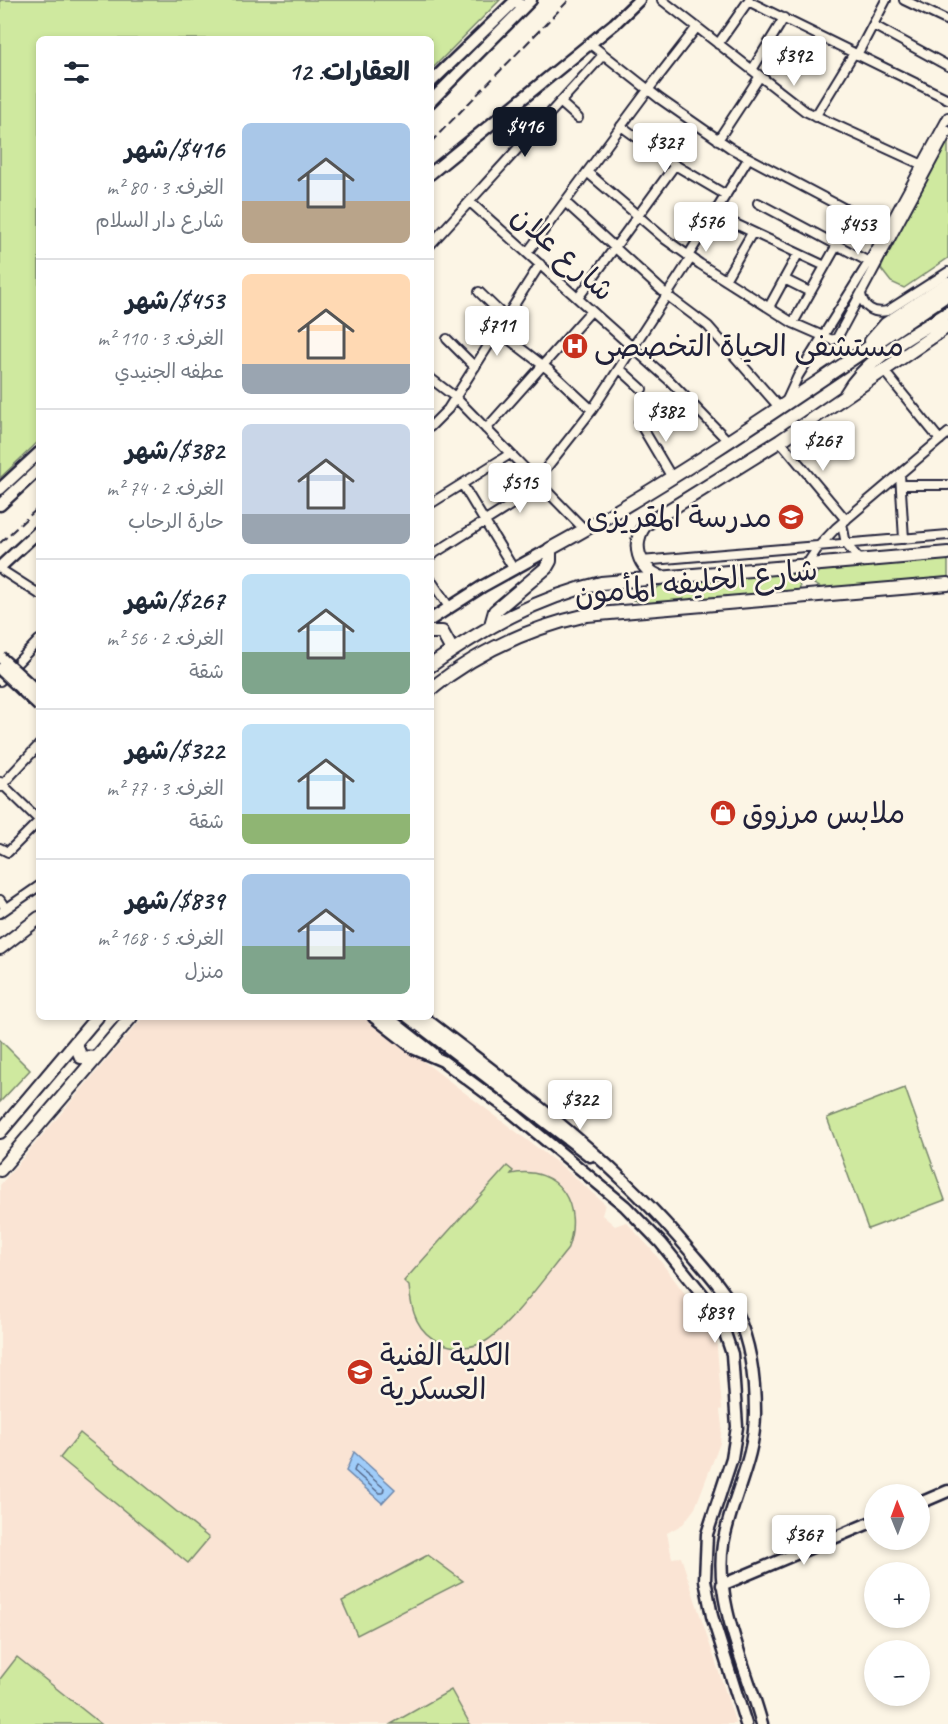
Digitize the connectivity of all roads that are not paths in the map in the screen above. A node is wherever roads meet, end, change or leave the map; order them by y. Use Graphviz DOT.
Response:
graph roads {
  1 [pos="639,0"];
  2 [pos="662,0"];
  3 [pos="886,0"];
  4 [pos="904,0"];
  5 [pos="749,1"];
  6 [pos="524,3"];
  7 [pos="784,18"];
  8 [pos="948,21"];
  9 [pos="873,25"];
  10 [pos="697,27"];
  11 [pos="589,43"];
  12 [pos="718,44"];
  13 [pos="856,54"];
  14 [pos="603,55"];
  15 [pos="948,66"];
  16 [pos="752,70"];
  17 [pos="760,76"];
  18 [pos="434,80"];
  19 [pos="648,90"];
  20 [pos="434,98"];
  21 [pos="948,99"];
  22 [pos="560,102"];
  23 [pos="815,117"];
  24 [pos="948,117"];
  25 [pos="578,118"];
  26 [pos="621,126"];
  27 [pos="948,131"];
  28 [pos="718,140"];
  29 [pos="748,159"];
  30 [pos="675,165"];
  31 [pos="926,166"];
  32 [pos="434,171"];
  33 [pos="588,172"];
  34 [pos="726,195"];
  35 [pos="470,202"];
  36 [pos="565,202"];
  37 [pos="758,203"];
  38 [pos="714,214"];
  39 [pos="638,216"];
  40 [pos="887,231"];
  41 [pos="752,233"];
  42 [pos="434,241"];
  43 [pos="837,244"];
  44 [pos="615,248"];
  45 [pos="527,254"];
  46 [pos="798,254"];
  47 [pos="689,257"];
  48 [pos="869,262"];
  49 [pos="540,264"];
  50 [pos="825,266"];
  51 [pos="948,272"];
  52 [pos="784,279"];
  53 [pos="725,280"];
  54 [pos="948,283"];
  55 [pos="479,292"];
  56 [pos="810,292"];
  57 [pos="861,294"];
  58 [pos="948,294"];
  59 [pos="668,296"];
  60 [pos="578,298"];
  61 [pos="769,307"];
  62 [pos="591,310"];
  63 [pos="948,313"];
  64 [pos="506,318"];
  65 [pos="793,323"];
  66 [pos="948,326"];
  67 [pos="498,331"];
  68 [pos="824,337"];
  69 [pos="447,339"];
  70 [pos="633,349"];
  71 [pos="865,349"];
  72 [pos="543,365"];
  73 [pos="475,367"];
  74 [pos="620,369"];
  75 [pos="884,371"];
  76 [pos="434,381"];
  77 [pos="642,389"];
  78 [pos="455,397"];
  79 [pos="844,398"];
  80 [pos="782,405"];
  81 [pos="592,410"];
  82 [pos="639,422"];
  83 [pos="434,424"];
  84 [pos="486,429"];
  85 [pos="948,433"];
  86 [pos="940,440"];
  87 [pos="728,441"];
  88 [pos="780,441"];
  89 [pos="510,454"];
  90 [pos="36,463"];
  91 [pos="36,463"];
  92 [pos="900,474"];
  93 [pos="671,476"];
  94 [pos="462,483"];
  95 [pos="538,484"];
  96 [pos="901,485"];
  97 [pos="948,485"];
  98 [pos="0,489"];
  99 [pos="434,501"];
  100 [pos="0,505"];
  101 [pos="485,521"];
  102 [pos="844,521"];
  103 [pos="585,530"];
  104 [pos="36,534"];
  105 [pos="948,535"];
  106 [pos="904,539"];
  107 [pos="36,542"];
  108 [pos="846,544"];
  109 [pos="819,546"];
  110 [pos="550,549"];
  111 [pos="434,553"];
  112 [pos="948,553"];
  113 [pos="860,560"];
  114 [pos="640,561"];
  115 [pos="807,564"];
  116 [pos="513,568"];
  117 [pos="1,570"];
  118 [pos="660,577"];
  119 [pos="948,584"];
  120 [pos="434,585"];
  121 [pos="36,592"];
  122 [pos="449,607"];
  123 [pos="434,617"];
  124 [pos="491,626"];
  125 [pos="434,632"];
  126 [pos="36,643"];
  127 [pos="452,651"];
  128 [pos="0,657"];
  129 [pos="434,663"];
  130 [pos="0,669"];
  131 [pos="12,669"];
  132 [pos="0,681"];
  133 [pos="434,687"];
  134 [pos="36,691"];
  135 [pos="36,691"];
  136 [pos="36,703"];
  137 [pos="36,748"];
  138 [pos="1,784"];
  139 [pos="36,818"];
  140 [pos="36,824"];
  141 [pos="0,848"];
  142 [pos="36,888"];
  143 [pos="0,900"];
  144 [pos="3,911"];
  145 [pos="36,920"];
  146 [pos="0,948"];
  147 [pos="94,1020"];
  148 [pos="128,1020"];
  149 [pos="378,1020"];
  150 [pos="393,1020"];
  151 [pos="412,1020"];
  152 [pos="427,1020"];
  153 [pos="75,1043"];
  154 [pos="96,1058"];
  155 [pos="443,1061"];
  156 [pos="42,1082"];
  157 [pos="61,1098"];
  158 [pos="0,1132"];
  159 [pos="606,1165"];
  160 [pos="0,1170"];
  161 [pos="948,1491"];
  162 [pos="930,1499"];
  163 [pos="864,1525"];
  164 [pos="722,1585"];
  165 [pos="746,1724"];
  166 [pos="762,1724"];
  1 -- 11 [label="main road"];
  2 -- 10 [label="street"];
  3 -- 9 [label="street"];
  4 -- 8 [label="street"];
  5 -- 7 [label="street"];
  5 -- 12 [label="street"];
  6 -- 18 [label="main road"];
  6 -- 20 [label="main road"];
  7 -- 13 [label="street"];
  7 -- 16 [label="street"];
  9 -- 13 [label="street"];
  9 -- 15 [label="street"];
  10 -- 12 [label="street"];
  10 -- 19 [label="street"];
  11 -- 14 [label="street"];
  11 -- 32 [label="main road"];
  12 -- 16 [label="street"];
  13 -- 21 [label="street"];
  13 -- 23 [label="street"];
  14 -- 19 [label="street"];
  14 -- 22 [label="street"];
  16 -- 17 [label="street"];
  17 -- 23 [label="street"];
  17 -- 28 [label="street"];
  19 -- 26 [label="street"];
  19 -- 28 [label="street"];
  22 -- 25 [label="street"];
  22 -- 35 [label="street"];
  23 -- 31 [label="street"];
  24 -- 31 [label="street"];
  26 -- 30 [label="street"];
  26 -- 33 [label="street"];
  27 -- 31 [label="street"];
  28 -- 29 [label="street"];
  29 -- 34 [label="street"];
  29 -- 40 [label="street"];
  30 -- 34 [label="street"];
  30 -- 39 [label="street"];
  31 -- 40 [label="street"];
  31 -- 57 [label="street"];
  33 -- 36 [label="street"];
  33 -- 39 [label="street"];
  34 -- 38 [label="street"];
  35 -- 42 [label="street"];
  35 -- 45 [label="street, شارع علان"];
  36 -- 44 [label="street"];
  36 -- 45 [label="street"];
  37 -- 43 [label="street"];
  38 -- 41 [label="street"];
  38 -- 47 [label="street"];
  39 -- 44 [label="street"];
  39 -- 47 [label="street"];
  40 -- 48 [label="street"];
  41 -- 46 [label="street"];
  41 -- 53 [label="street"];
  43 -- 48 [label="street"];
  43 -- 50 [label="street"];
  44 -- 59 [label="street"];
  44 -- 60 [label="street"];
  45 -- 49 [label="street, شارع علان"];
  46 -- 50 [label="street"];
  46 -- 52 [label="street"];
  47 -- 53 [label="street"];
  47 -- 59 [label="street"];
  48 -- 68 [label="street"];
  49 -- 60 [label="street, شارع علان"];
  49 -- 64 [label="street"];
  50 -- 56 [label="street"];
  51 -- 57 [label="street"];
  52 -- 56 [label="street"];
  52 -- 61 [label="street"];
  53 -- 61 [label="street"];
  54 -- 71 [label="main road"];
  55 -- 64 [label="street"];
  56 -- 65 [label="street"];
  57 -- 68 [label="street"];
  58 -- 71 [label="main road"];
  59 -- 70 [label="street"];
  59 -- 80 [label="street"];
  60 -- 62 [label="street, شارع علان"];
  61 -- 65 [label="street"];
  62 -- 70 [label="street, شارع علان"];
  62 -- 72 [label="street"];
  63 -- 79 [label="main road"];
  64 -- 67 [label="street"];
  65 -- 68 [label="street"];
  66 -- 75 [label="main road"];
  67 -- 72 [label="street"];
  67 -- 73 [label="street"];
  68 -- 80 [label="street"];
  69 -- 73 [label="street"];
  70 -- 74 [label="street"];
  70 -- 87 [label="street, شارع علان"];
  71 -- 80 [label="main road"];
  72 -- 81 [label="street"];
  72 -- 84 [label="street"];
  73 -- 78 [label="street"];
  74 -- 77 [label="street"];
  74 -- 81 [label="street"];
  75 -- 79 [label="main road"];
  75 -- 86 [label="street"];
  76 -- 78 [label="street"];
  78 -- 83 [label="street"];
  78 -- 84 [label="street"];
  79 -- 88 [label="main road"];
  80 -- 87 [label="main road"];
  81 -- 95 [label="street"];
  82 -- 93 [label="street"];
  84 -- 89 [label="street"];
  85 -- 86 [label="street"];
  86 -- 92 [label="street"];
  87 -- 93 [label="main road"];
  88 -- 102 [label="street"];
  88 -- 114 [label="main road"];
  89 -- 94 [label="street"];
  89 -- 95 [label="street"];
  90 -- 98 [label="main road"];
  91 -- 100 [label="main road"];
  92 -- 96 [label="street"];
  92 -- 102 [label="street"];
  93 -- 103 [label="main road"];
  94 -- 99 [label="street"];
  94 -- 101 [label="street"];
  95 -- 101 [label="street"];
  95 -- 103 [label="street"];
  96 -- 97 [label="street"];
  96 -- 106 [label="street"];
  101 -- 111 [label="street"];
  101 -- 116 [label="street"];
  102 -- 108 [label="street"];
  102 -- 109 [label="street"];
  103 -- 110 [label="main road"];
  104 -- 117 [label="main road"];
  105 -- 106 [label="street"];
  106 -- 108 [label="street"];
  107 -- 117 [label="main road"];
  108 -- 109 [label="street"];
  108 -- 113 [label="street"];
  109 -- 114 [label="street"];
  109 -- 115 [label="street"];
  110 -- 116 [label="main road"];
  110 -- 124 [label="main road"];
  112 -- 113 [label="main road, شارع الخليفه المأمون"];
  113 -- 115 [label="main road, شارع الخليفه المأمون"];
  114 -- 118 [label="main road"];
  115 -- 118 [label="main road, شارع الخليفه المأمون"];
  116 -- 122 [label="main road"];
  117 -- 121 [label="street"];
  118 -- 124 [label="main road, شارع الخليفه المأمون"];
  119 -- 133 [label="main road, شارع الخليفه المأمون"];
  120 -- 122 [label="street"];
  122 -- 123 [label="main road"];
  124 -- 127 [label="main road, شارع الخليفه المأمون"];
  125 -- 127 [label="main road"];
  126 -- 131 [label="street"];
  127 -- 129 [label="main road, شارع الخليفه المأمون"];
  128 -- 131 [label="street"];
  128 -- 135 [label="main road, bridge"];
  130 -- 136 [label="main road, bridge"];
  131 -- 132 [label="street"];
  131 -- 134 [label="street"];
  137 -- 138 [label="street"];
  138 -- 139 [label="street"];
  140 -- 141 [label="street"];
  142 -- 144 [label="street"];
  143 -- 144 [label="street"];
  145 -- 146 [label="main road"];
  147 -- 153 [label="main road"];
  148 -- 154 [label="main road"];
  149 -- 155 [label="main road"];
  150 -- 155 [label="main road"];
  151 -- 159 [label="main road"];
  152 -- 159 [label="main road"];
  153 -- 154 [label="main road"];
  153 -- 156 [label="main road"];
  154 -- 157 [label="main road"];
  155 -- 165 [label="main road"];
  156 -- 157 [label="main road"];
  156 -- 158 [label="main road"];
  157 -- 160 [label="main road"];
  159 -- 164 [label="main road"];
  161 -- 162 [label="main road"];
  163 -- 164 [label="main road"];
  164 -- 166 [label="main road"];
}
